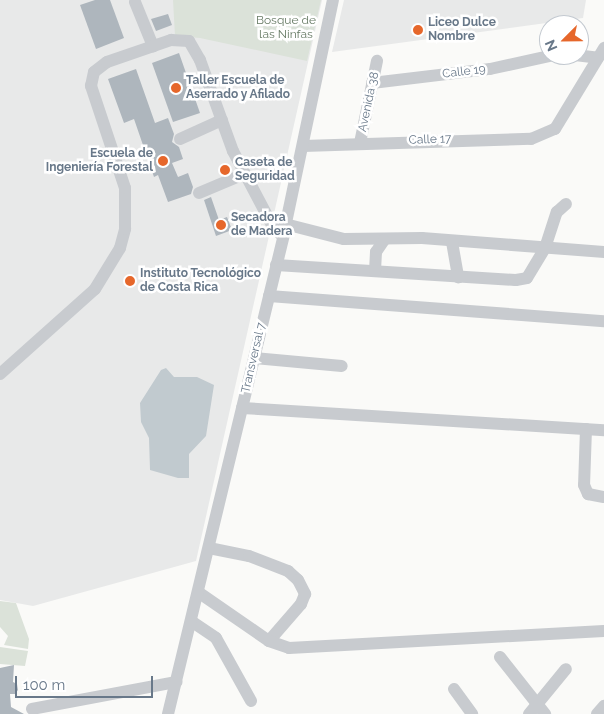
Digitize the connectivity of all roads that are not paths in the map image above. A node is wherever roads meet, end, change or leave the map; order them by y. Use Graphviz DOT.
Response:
graph roads {
  1 [pos="333,0"];
  2 [pos="135,2"];
  3 [pos="153,46"];
  4 [pos="601,53"];
  5 [pos="539,58"];
  6 [pos="377,61"];
  7 [pos="372,84"];
  8 [pos="222,120"];
  9 [pos="180,139"];
  10 [pos="360,143"];
  11 [pos="303,146"];
  12 [pos="244,174"];
  13 [pos="199,193"];
  14 [pos="566,204"];
  15 [pos="284,231"];
  16 [pos="384,240"];
  17 [pos="452,242"];
  18 [pos="545,248"];
  19 [pos="604,252"];
  20 [pos="276,265"];
  21 [pos="375,271"];
  22 [pos="458,277"];
  23 [pos="268,296"];
  24 [pos="604,321"];
  25 [pos="254,358"];
  26 [pos="342,366"];
  27 [pos="0,374"];
  28 [pos="242,408"];
  29 [pos="586,429"];
  30 [pos="604,430"];
  31 [pos="604,497"];
  32 [pos="208,548"];
  33 [pos="198,592"];
  34 [pos="191,621"];
  35 [pos="604,631"];
  36 [pos="269,641"];
  37 [pos="500,657"];
  38 [pos="566,669"];
  39 [pos="176,682"];
  40 [pos="454,689"];
  41 [pos="251,702"];
  42 [pos="604,706"];
  43 [pos="32,709"];
  44 [pos="537,711"];
  45 [pos="168,714"];
  46 [pos="472,714"];
  47 [pos="597,714"];
  1 -- 11 [label="street, Transversal 7"];
  2 -- 3 [label="street"];
  3 -- 8 [label="street"];
  3 -- 27 [label="street"];
  4 -- 10 [label="street, Calle 17"];
  5 -- 7 [label="street, Calle 19"];
  6 -- 7 [label="street, Avenida 38"];
  7 -- 10 [label="street, Avenida 38"];
  8 -- 9 [label="street"];
  8 -- 12 [label="street"];
  10 -- 11 [label="street, Calle 17"];
  11 -- 15 [label="street, Transversal 7"];
  12 -- 13 [label="street"];
  12 -- 15 [label="street"];
  14 -- 18 [label="street"];
  15 -- 16 [label="street"];
  15 -- 20 [label="street, Transversal 7"];
  16 -- 17 [label="street"];
  16 -- 21 [label="street"];
  17 -- 18 [label="street"];
  17 -- 22 [label="street"];
  18 -- 19 [label="street"];
  18 -- 22 [label="street"];
  20 -- 21 [label="street"];
  20 -- 23 [label="street, Transversal 7"];
  21 -- 22 [label="street"];
  23 -- 24 [label="street"];
  23 -- 25 [label="street, Transversal 7"];
  25 -- 26 [label="street"];
  25 -- 28 [label="street, Transversal 7"];
  28 -- 29 [label="street"];
  28 -- 32 [label="street, Transversal 7"];
  29 -- 30 [label="street"];
  29 -- 31 [label="street"];
  32 -- 33 [label="street, Transversal 7"];
  32 -- 36 [label="street"];
  33 -- 34 [label="street, Transversal 7"];
  33 -- 36 [label="street"];
  34 -- 39 [label="street, Transversal 7"];
  34 -- 41 [label="street"];
  35 -- 36 [label="street"];
  37 -- 44 [label="street"];
  38 -- 44 [label="street"];
  39 -- 43 [label="street"];
  39 -- 45 [label="street, Transversal 7"];
  40 -- 46 [label="street"];
  42 -- 47 [label="street"];
}
